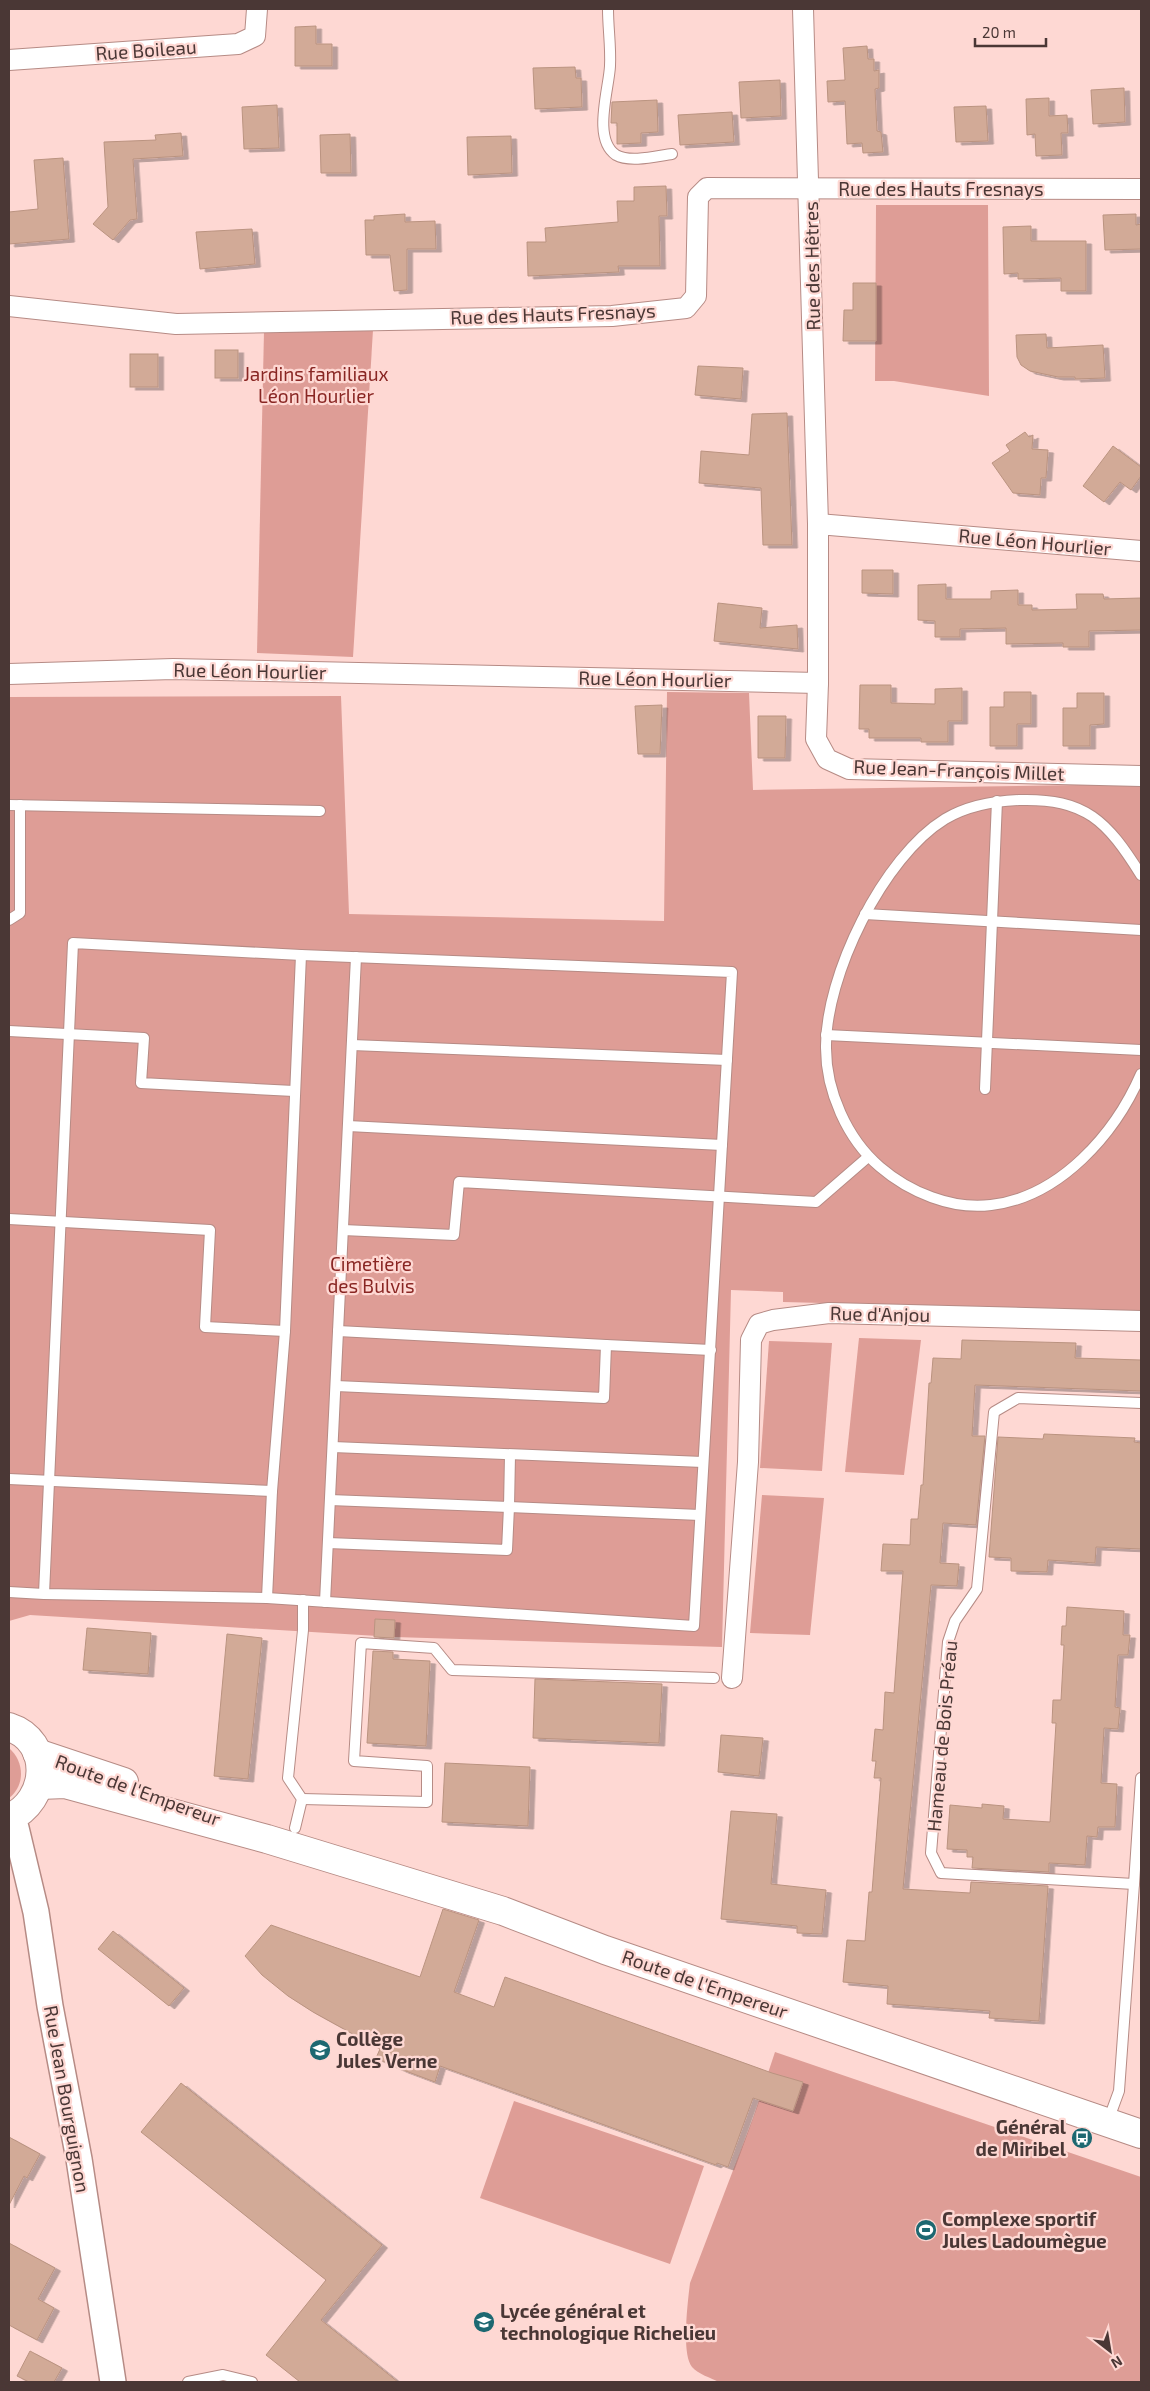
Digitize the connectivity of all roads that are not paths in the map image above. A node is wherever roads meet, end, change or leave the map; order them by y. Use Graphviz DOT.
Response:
graph roads {
  1 [pos="257,9"];
  2 [pos="608,9"];
  3 [pos="803,9"];
  4 [pos="9,60"];
  5 [pos="672,154"];
  6 [pos="810,188"];
  7 [pos="1141,189"];
  8 [pos="9,306"];
  9 [pos="818,524"];
  10 [pos="1141,550"];
  11 [pos="9,674"];
  12 [pos="818,683"];
  13 [pos="1141,776"];
  14 [pos="997,801"];
  15 [pos="14,805"];
  16 [pos="320,811"];
  17 [pos="1141,876"];
  18 [pos="865,914"];
  19 [pos="9,920"];
  20 [pos="992,920"];
  21 [pos="1141,930"];
  22 [pos="301,955"];
  23 [pos="356,957"];
  24 [pos="9,1031"];
  25 [pos="68,1034"];
  26 [pos="826,1035"];
  27 [pos="987,1043"];
  28 [pos="352,1045"];
  29 [pos="1141,1050"];
  30 [pos="727,1060"];
  31 [pos="1141,1074"];
  32 [pos="985,1089"];
  33 [pos="294,1091"];
  34 [pos="348,1126"];
  35 [pos="722,1145"];
  36 [pos="868,1157"];
  37 [pos="719,1196"];
  38 [pos="9,1218"];
  39 [pos="60,1221"];
  40 [pos="343,1230"];
  41 [pos="1141,1321"];
  42 [pos="285,1331"];
  43 [pos="338,1331"];
  44 [pos="606,1345"];
  45 [pos="711,1350"];
  46 [pos="336,1386"];
  47 [pos="1141,1403"];
  48 [pos="333,1447"];
  49 [pos="510,1454"];
  50 [pos="703,1462"];
  51 [pos="9,1479"];
  52 [pos="49,1481"];
  53 [pos="272,1490"];
  54 [pos="330,1500"];
  55 [pos="509,1507"];
  56 [pos="700,1515"];
  57 [pos="328,1543"];
  58 [pos="9,1592"];
  59 [pos="44,1594"];
  60 [pos="267,1598"];
  61 [pos="303,1600"];
  62 [pos="325,1602"];
  63 [pos="723,1678"];
  64 [pos="11,1723"];
  65 [pos="37,1753"];
  66 [pos="1141,1778"];
  67 [pos="40,1785"];
  68 [pos="302,1799"];
  69 [pos="10,1818"];
  70 [pos="295,1828"];
  71 [pos="266,1839"];
  72 [pos="1134,1884"];
  73 [pos="1106,2124"];
  74 [pos="1141,2134"];
  75 [pos="113,2382"];
  76 [pos="188,2382"];
  77 [pos="252,2382"];
  1 -- 4 [label="street, Rue Boileau"];
  2 -- 5 [label="lane"];
  3 -- 6 [label="street, Rue des Hêtres"];
  6 -- 7 [label="street, Rue des Hauts Fresnays"];
  6 -- 8 [label="street, Rue des Hauts Fresnays"];
  6 -- 9 [label="street, Rue des Hêtres"];
  9 -- 10 [label="street, Rue Léon Hourlier"];
  9 -- 12 [label="street"];
  11 -- 12 [label="street, Rue Léon Hourlier"];
  12 -- 13 [label="street, Rue Jean-François Millet"];
  14 -- 17 [label="lane"];
  14 -- 18 [label="lane"];
  14 -- 20 [label="lane"];
  15 -- 16 [label="lane"];
  15 -- 19 [label="lane"];
  18 -- 20 [label="lane"];
  18 -- 26 [label="lane"];
  20 -- 21 [label="lane"];
  20 -- 27 [label="lane"];
  22 -- 23 [label="lane"];
  22 -- 25 [label="lane"];
  22 -- 33 [label="lane"];
  23 -- 28 [label="lane"];
  23 -- 30 [label="lane"];
  24 -- 25 [label="lane"];
  25 -- 33 [label="lane"];
  25 -- 39 [label="lane"];
  26 -- 27 [label="lane"];
  26 -- 36 [label="lane"];
  27 -- 29 [label="lane"];
  27 -- 32 [label="lane"];
  28 -- 30 [label="lane"];
  28 -- 34 [label="lane"];
  30 -- 35 [label="lane"];
  31 -- 36 [label="lane"];
  33 -- 42 [label="lane"];
  34 -- 35 [label="lane"];
  34 -- 40 [label="lane"];
  35 -- 37 [label="lane"];
  36 -- 37 [label="lane"];
  37 -- 40 [label="lane"];
  37 -- 45 [label="lane"];
  38 -- 39 [label="lane"];
  39 -- 42 [label="lane"];
  39 -- 52 [label="lane"];
  40 -- 43 [label="lane"];
  41 -- 63 [label="street, Rue d'Anjou"];
  42 -- 53 [label="lane"];
  43 -- 44 [label="lane"];
  43 -- 46 [label="lane"];
  44 -- 45 [label="lane"];
  44 -- 46 [label="lane"];
  45 -- 50 [label="lane"];
  46 -- 48 [label="lane"];
  47 -- 72 [label="lane, Hameau de Bois Préau"];
  48 -- 49 [label="lane"];
  48 -- 54 [label="lane"];
  49 -- 50 [label="lane"];
  49 -- 55 [label="lane"];
  50 -- 56 [label="lane"];
  51 -- 52 [label="lane"];
  52 -- 53 [label="lane"];
  52 -- 59 [label="lane"];
  53 -- 60 [label="lane"];
  54 -- 55 [label="lane"];
  54 -- 57 [label="lane"];
  55 -- 56 [label="lane"];
  55 -- 57 [label="lane"];
  56 -- 62 [label="lane"];
  57 -- 62 [label="lane"];
  58 -- 59 [label="lane"];
  59 -- 60 [label="lane"];
  60 -- 61 [label="lane"];
  61 -- 62 [label="lane"];
  61 -- 68 [label="lane"];
  63 -- 68 [label="lane"];
  64 -- 65 [label="main road"];
  65 -- 67 [label="main road"];
  65 -- 71 [label="main road, Route de l'Empereur"];
  66 -- 72 [label="lane"];
  67 -- 69 [label="main road"];
  67 -- 71 [label="main road, Route de l'Empereur"];
  68 -- 70 [label="lane"];
  69 -- 75 [label="street, Rue Jean Bourguignon"];
  71 -- 73 [label="main road, Route de l'Empereur"];
  72 -- 73 [label="lane"];
  73 -- 74 [label="main road, Route de l'Empereur"];
  76 -- 77 [label="lane"];
}
